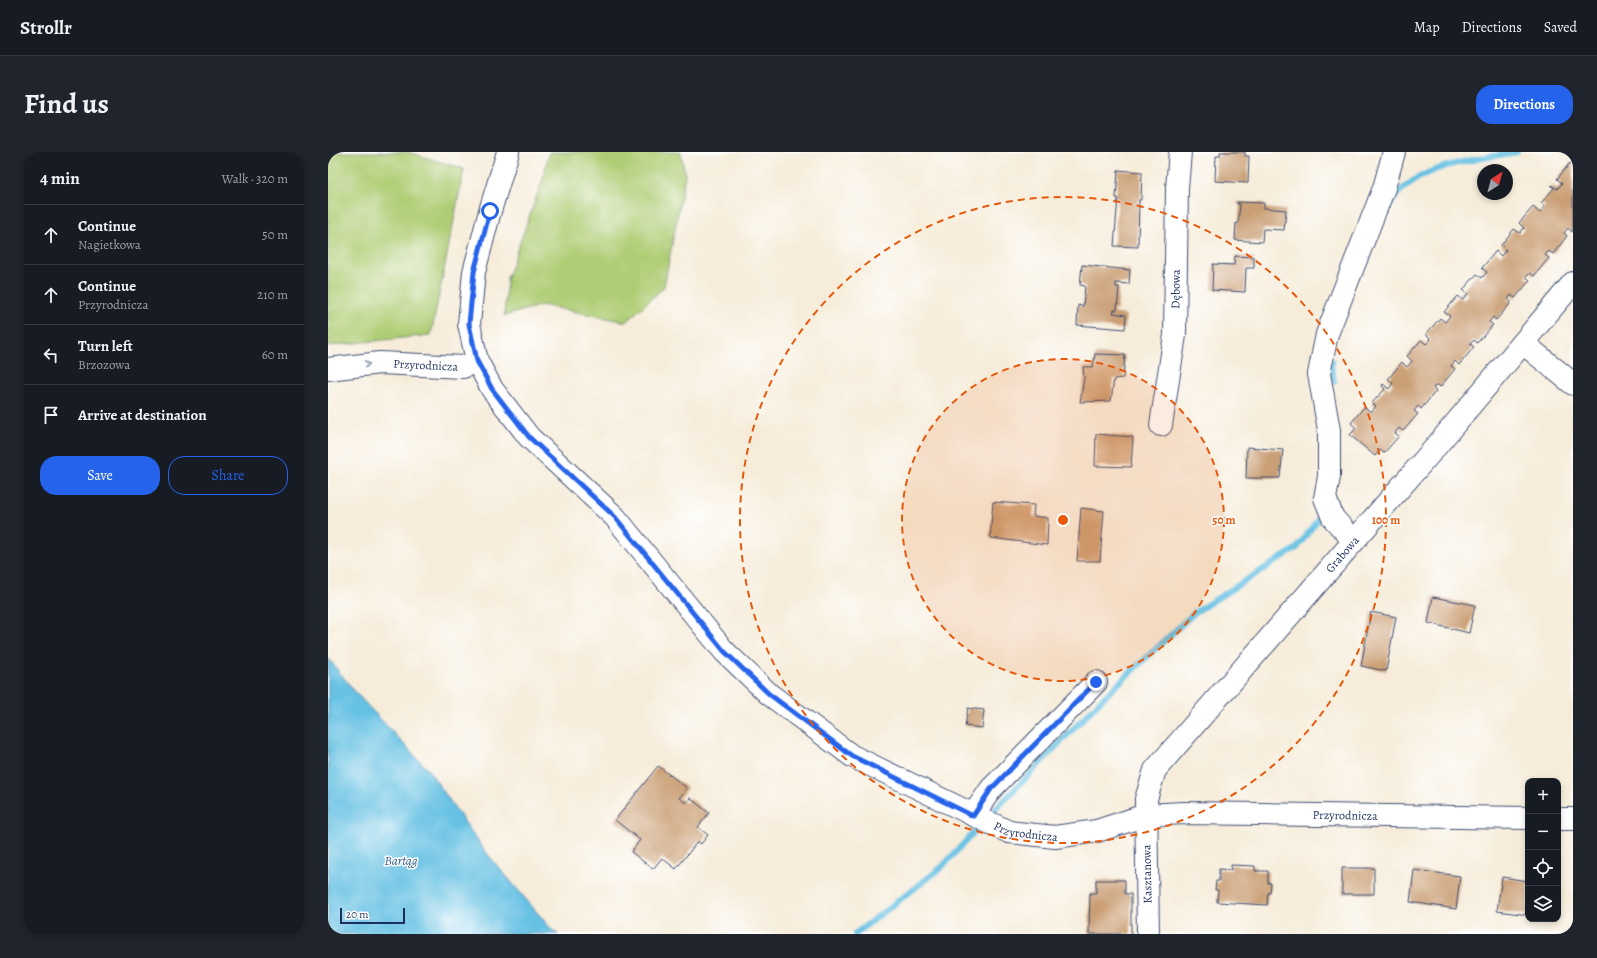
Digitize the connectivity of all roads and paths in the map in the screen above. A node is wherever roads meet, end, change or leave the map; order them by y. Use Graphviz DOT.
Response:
graph roads {
  1 [pos="508,152"];
  2 [pos="1180,152"];
  3 [pos="1394,152"];
  4 [pos="1573,283"];
  5 [pos="1523,343"];
  6 [pos="477,361"];
  7 [pos="328,369"];
  8 [pos="1573,384"];
  9 [pos="1161,425"];
  10 [pos="1354,541"];
  11 [pos="1096,682"];
  12 [pos="1146,815"];
  13 [pos="973,816"];
  14 [pos="1525,818"];
  15 [pos="1561,819"];
  16 [pos="1573,819"];
  17 [pos="1148,934"];
  1 -- 6 [label="street"];
  2 -- 9 [label="street, Dębowa"];
  3 -- 10 [label="street"];
  4 -- 5 [label="street, Grabowa"];
  5 -- 8 [label="street"];
  5 -- 10 [label="street, Grabowa"];
  7 -- 6 [label="street, Przyrodnicza, one-way"];
  6 -- 13 [label="street, Przyrodnicza"];
  10 -- 12 [label="street, Grabowa"];
  11 -- 13 [label="street"];
  12 -- 13 [label="street, Przyrodnicza"];
  12 -- 14 [label="street, Przyrodnicza"];
  12 -- 17 [label="street, Kasztanowa"];
  15 -- 16 [label="street"];
}
